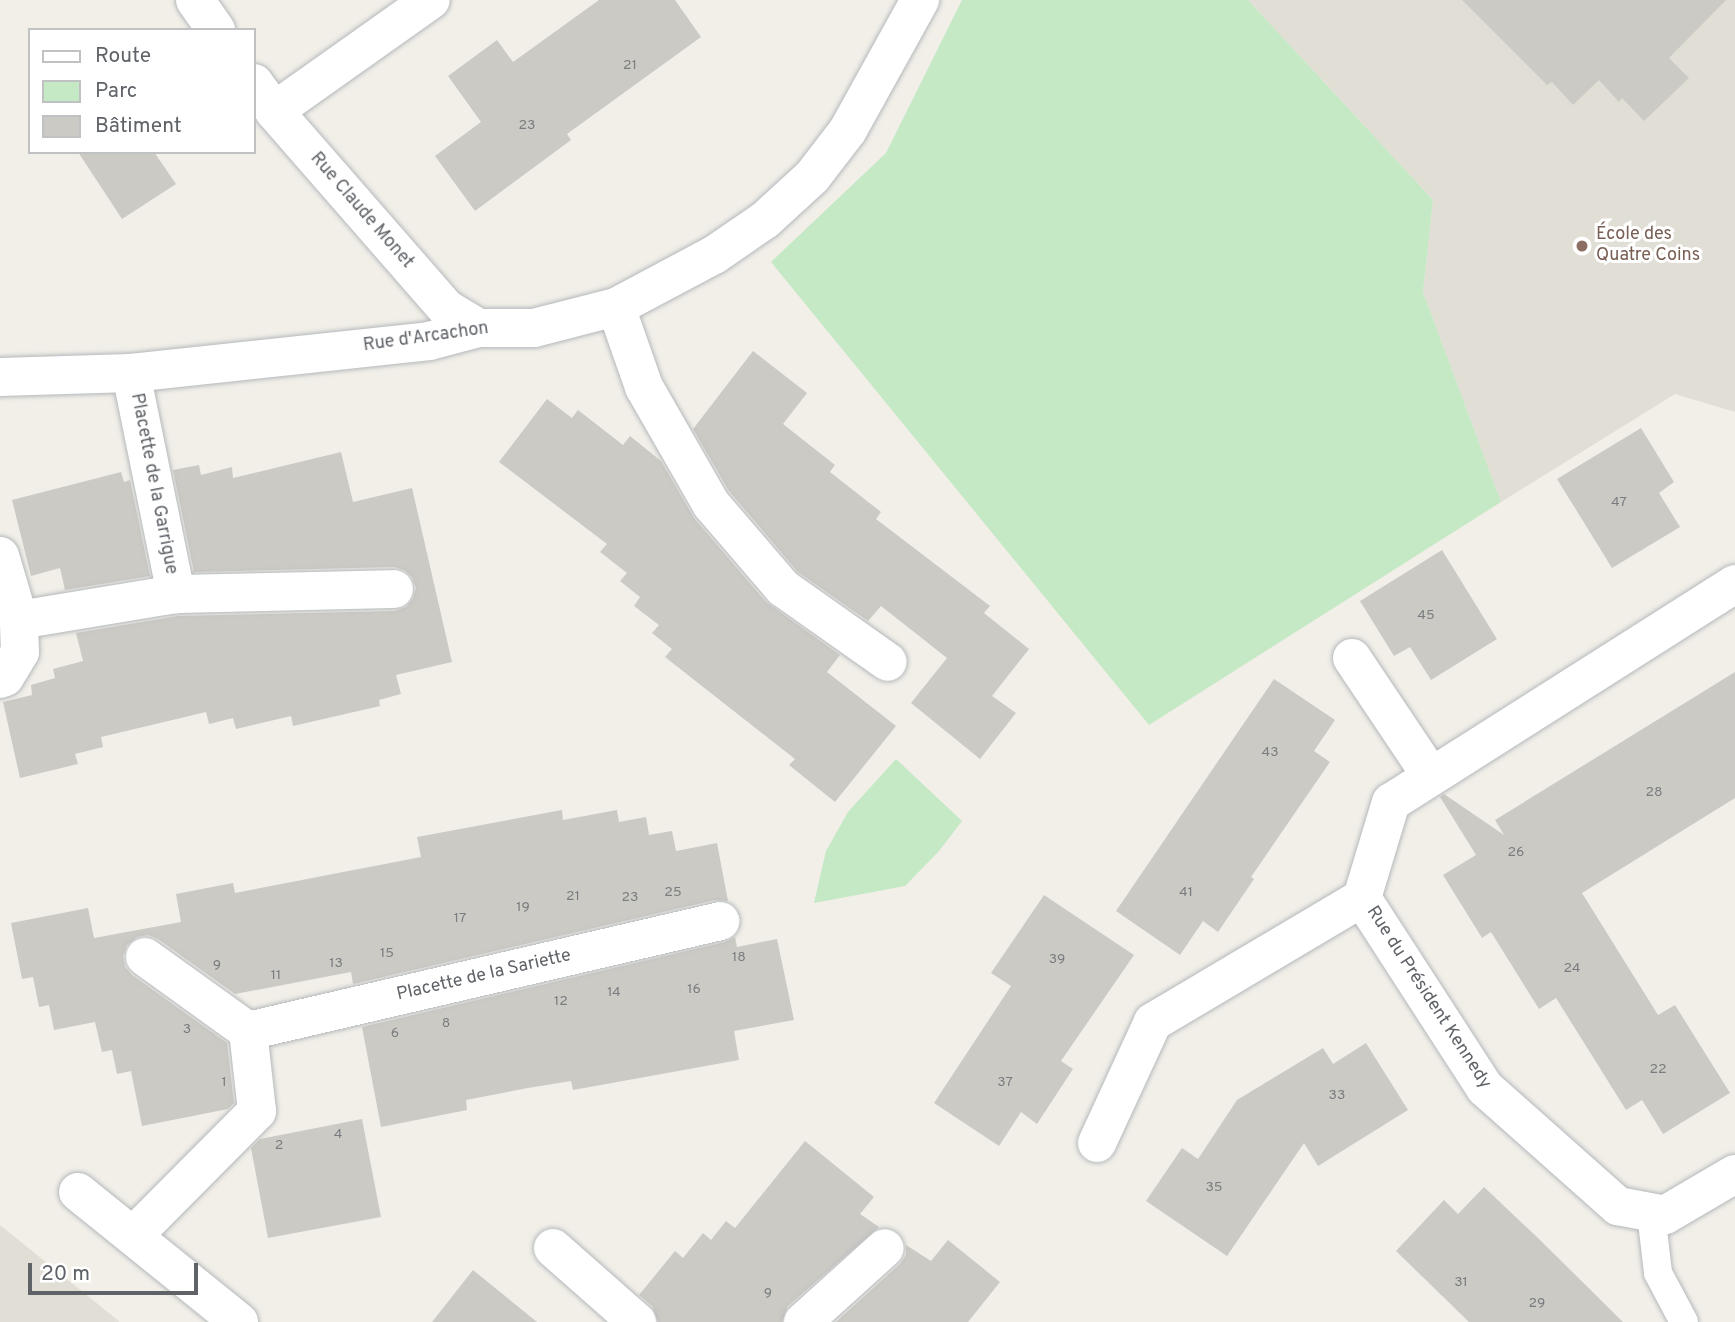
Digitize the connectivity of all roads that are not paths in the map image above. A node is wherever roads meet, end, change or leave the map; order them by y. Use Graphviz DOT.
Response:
graph roads {
  1 [pos="195,0"];
  2 [pos="431,0"];
  3 [pos="920,0"];
  4 [pos="215,28"];
  5 [pos="264,97"];
  6 [pos="616,307"];
  7 [pos="479,328"];
  8 [pos="131,373"];
  9 [pos="0,377"];
  10 [pos="0,556"];
  11 [pos="1735,584"];
  12 [pos="394,589"];
  13 [pos="176,594"];
  14 [pos="19,620"];
  15 [pos="1352,658"];
  16 [pos="888,662"];
  17 [pos="0,679"];
  18 [pos="1432,776"];
  19 [pos="1362,898"];
  20 [pos="720,921"];
  21 [pos="145,957"];
  22 [pos="248,1031"];
  23 [pos="1097,1143"];
  24 [pos="1735,1174"];
  25 [pos="78,1192"];
  26 [pos="1651,1213"];
  27 [pos="133,1236"];
  28 [pos="554,1248"];
  29 [pos="885,1248"];
  30 [pos="239,1322"];
  31 [pos="637,1322"];
  32 [pos="803,1322"];
  33 [pos="1684,1322"];
  1 -- 4 [label="street"];
  2 -- 5 [label="street"];
  3 -- 6 [label="street, Rue d'Arcachon"];
  5 -- 7 [label="street, Rue Claude Monet"];
  6 -- 7 [label="street, Rue d'Arcachon"];
  6 -- 16 [label="street"];
  7 -- 8 [label="street, Rue d'Arcachon"];
  8 -- 9 [label="street, Rue d'Arcachon"];
  8 -- 13 [label="street, Placette de la Garrigue"];
  10 -- 14 [label="street"];
  11 -- 18 [label="street, Rue du Président Kennedy"];
  12 -- 13 [label="street, Placette de la Garrigue"];
  13 -- 14 [label="street, Placette de la Garrigue"];
  14 -- 17 [label="street"];
  15 -- 18 [label="street"];
  18 -- 19 [label="street, Rue du Président Kennedy"];
  19 -- 23 [label="street, Rue du Président Kennedy"];
  19 -- 26 [label="street, Rue du Président Kennedy"];
  20 -- 22 [label="street, Placette de la Sariette"];
  21 -- 22 [label="street"];
  22 -- 27 [label="street"];
  24 -- 26 [label="street, Rue du Président Kennedy"];
  25 -- 27 [label="street"];
  26 -- 33 [label="lane"];
  27 -- 30 [label="street"];
  28 -- 31 [label="street"];
  29 -- 32 [label="street"];
}
